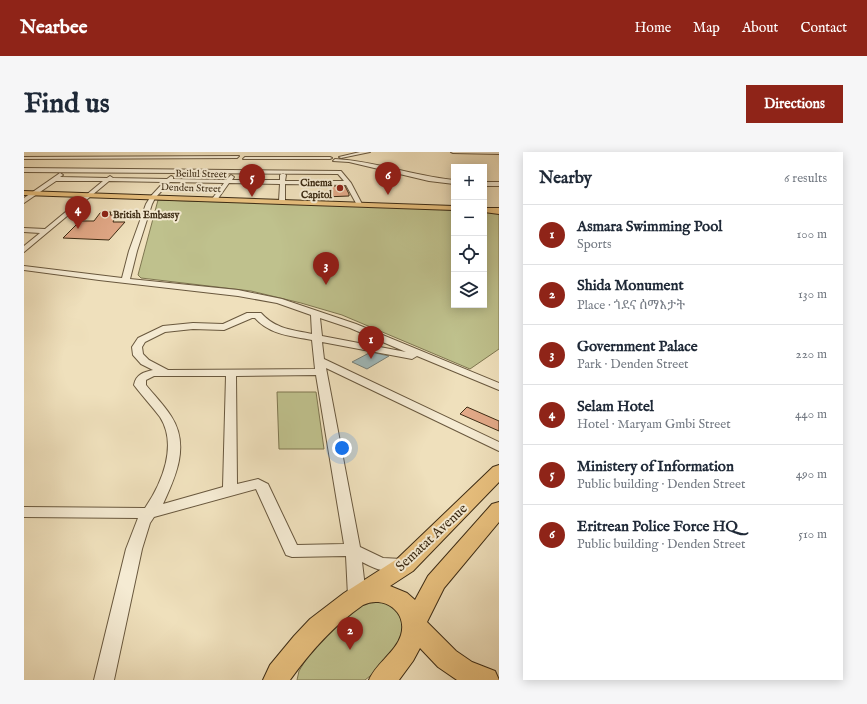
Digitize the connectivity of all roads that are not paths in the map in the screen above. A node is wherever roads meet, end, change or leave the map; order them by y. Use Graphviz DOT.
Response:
graph roads {
  1 [pos="42,152"];
  2 [pos="316,152"];
  3 [pos="363,152"];
  4 [pos="453,152"];
  5 [pos="499,153"];
  6 [pos="185,156"];
  7 [pos="24,158"];
  8 [pos="34,158"];
  9 [pos="134,158"];
  10 [pos="241,158"];
  11 [pos="281,159"];
  12 [pos="318,159"];
  13 [pos="347,159"];
  14 [pos="24,164"];
  15 [pos="24,170"];
  16 [pos="67,170"];
  17 [pos="119,170"];
  18 [pos="178,171"];
  19 [pos="234,171"];
  20 [pos="282,172"];
  21 [pos="55,179"];
  22 [pos="107,180"];
  23 [pos="168,181"];
  24 [pos="228,182"];
  25 [pos="284,182"];
  26 [pos="451,182"];
  27 [pos="348,183"];
  28 [pos="487,184"];
  29 [pos="499,184"];
  30 [pos="24,193"];
  31 [pos="36,193"];
  32 [pos="88,195"];
  33 [pos="153,197"];
  34 [pos="215,199"];
  35 [pos="282,201"];
  36 [pos="24,202"];
  37 [pos="360,204"];
  38 [pos="451,208"];
  39 [pos="487,210"];
  40 [pos="499,211"];
  41 [pos="24,230"];
  42 [pos="46,231"];
  43 [pos="24,250"];
  44 [pos="24,268"];
  45 [pos="125,281"];
  46 [pos="315,312"];
  47 [pos="318,339"];
  48 [pos="431,359"];
  49 [pos="320,366"];
  50 [pos="170,372"];
  51 [pos="231,372"];
  52 [pos="499,387"];
  53 [pos="499,447"];
  54 [pos="499,471"];
  55 [pos="230,490"];
  56 [pos="499,509"];
  57 [pos="24,512"];
  58 [pos="149,512"];
  59 [pos="353,550"];
  60 [pos="405,565"];
  61 [pos="357,596"];
  62 [pos="414,625"];
  63 [pos="274,677"];
  64 [pos="104,680"];
  65 [pos="382,680"];
  66 [pos="486,680"];
  1 -- 8 [label="street"];
  2 -- 12 [label="street"];
  3 -- 13 [label="street"];
  4 -- 5 [label="street"];
  6 -- 9 [label="street"];
  6 -- 10 [label="street"];
  6 -- 18 [label="street"];
  7 -- 8 [label="street"];
  8 -- 9 [label="street"];
  8 -- 14 [label="street"];
  9 -- 17 [label="street"];
  10 -- 11 [label="street"];
  10 -- 19 [label="street"];
  11 -- 12 [label="street"];
  11 -- 20 [label="street"];
  12 -- 13 [label="street"];
  13 -- 26 [label="street"];
  15 -- 16 [label="street"];
  16 -- 17 [label="street"];
  16 -- 21 [label="street"];
  17 -- 18 [label="street"];
  17 -- 22 [label="street"];
  18 -- 19 [label="street"];
  18 -- 23 [label="street"];
  19 -- 20 [label="street"];
  19 -- 24 [label="street"];
  20 -- 25 [label="street"];
  20 -- 27 [label="street"];
  21 -- 22 [label="street, Beilul Street"];
  21 -- 31 [label="street"];
  22 -- 23 [label="street, Beilul Street"];
  22 -- 32 [label="street"];
  23 -- 24 [label="street, Beilul Street"];
  23 -- 33 [label="street"];
  24 -- 25 [label="street, Beilul Street"];
  24 -- 34 [label="street"];
  25 -- 27 [label="street, Beilul Street"];
  25 -- 35 [label="street"];
  27 -- 37 [label="street"];
  28 -- 29 [label="street"];
  30 -- 31 [label="main road, Denden Street"];
  31 -- 32 [label="main road, Denden Street"];
  31 -- 36 [label="street"];
  32 -- 33 [label="main road, Denden Street"];
  32 -- 42 [label="street"];
  33 -- 34 [label="main road, Denden Street"];
  33 -- 45 [label="street"];
  34 -- 35 [label="main road, Denden Street"];
  35 -- 37 [label="main road, Denden Street"];
  37 -- 38 [label="main road, Denden Street"];
  39 -- 40 [label="main road"];
  41 -- 42 [label="street"];
  42 -- 43 [label="street"];
  44 -- 45 [label="street"];
  45 -- 46 [label="street"];
  46 -- 47 [label="street"];
  46 -- 48 [label="street"];
  47 -- 48 [label="street"];
  47 -- 49 [label="street"];
  47 -- 50 [label="street"];
  48 -- 52 [label="street"];
  49 -- 51 [label="street"];
  49 -- 53 [label="street"];
  49 -- 59 [label="street"];
  50 -- 51 [label="street"];
  50 -- 58 [label="street"];
  51 -- 55 [label="street"];
  54 -- 60 [label="main road, Sematat Avenue"];
  55 -- 58 [label="street"];
  55 -- 59 [label="street"];
  56 -- 62 [label="main road"];
  57 -- 58 [label="street"];
  58 -- 64 [label="street"];
  59 -- 60 [label="street"];
  59 -- 61 [label="street"];
  60 -- 61 [label="main road, Sematat Avenue"];
  61 -- 62 [label="main road"];
  61 -- 63 [label="main road, Sematat Avenue"];
  62 -- 65 [label="main road"];
  62 -- 66 [label="main road"];
}
